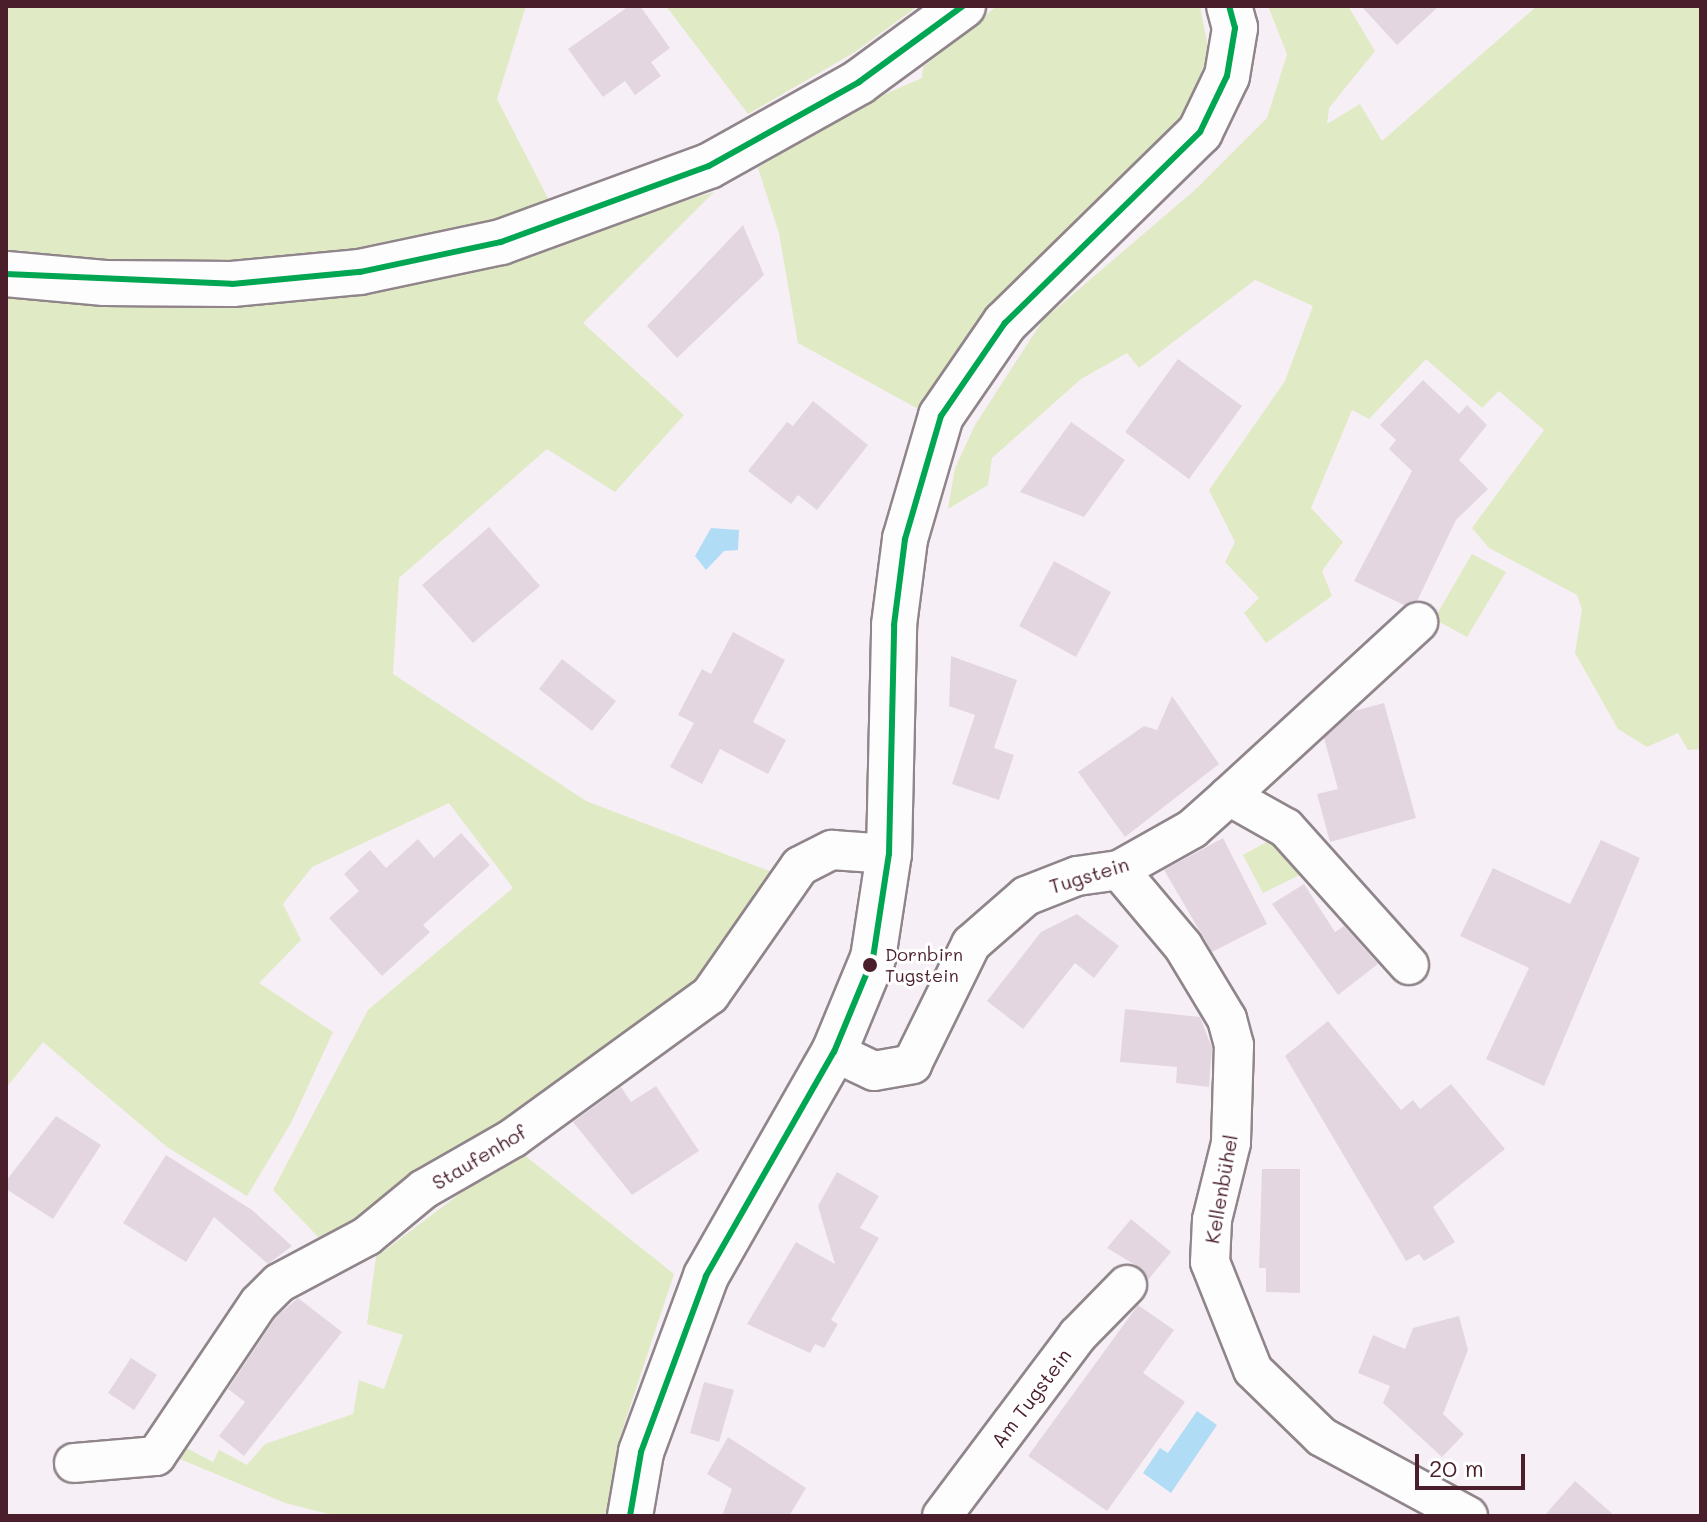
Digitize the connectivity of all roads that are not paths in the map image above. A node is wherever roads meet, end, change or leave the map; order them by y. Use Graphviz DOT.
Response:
graph roads {
  1 [pos="963,6"];
  2 [pos="1229,6"];
  3 [pos="6,274"];
  4 [pos="1418,622"];
  5 [pos="1229,796"];
  6 [pos="889,854"];
  7 [pos="1119,870"];
  8 [pos="1409,965"];
  9 [pos="834,1052"];
  10 [pos="1127,1285"];
  11 [pos="74,1463"];
  12 [pos="630,1516"];
  13 [pos="942,1516"];
  14 [pos="1468,1516"];
  1 -- 3 [label="main road"];
  2 -- 6 [label="main road"];
  4 -- 5 [label="street, Tugstein"];
  5 -- 7 [label="street, Tugstein"];
  5 -- 8 [label="street"];
  6 -- 9 [label="main road"];
  6 -- 11 [label="street, Staufenhof"];
  7 -- 9 [label="street, Tugstein"];
  7 -- 14 [label="street, Kellenbühel"];
  9 -- 12 [label="main road"];
  10 -- 13 [label="street, Am Tugstein"];
}
